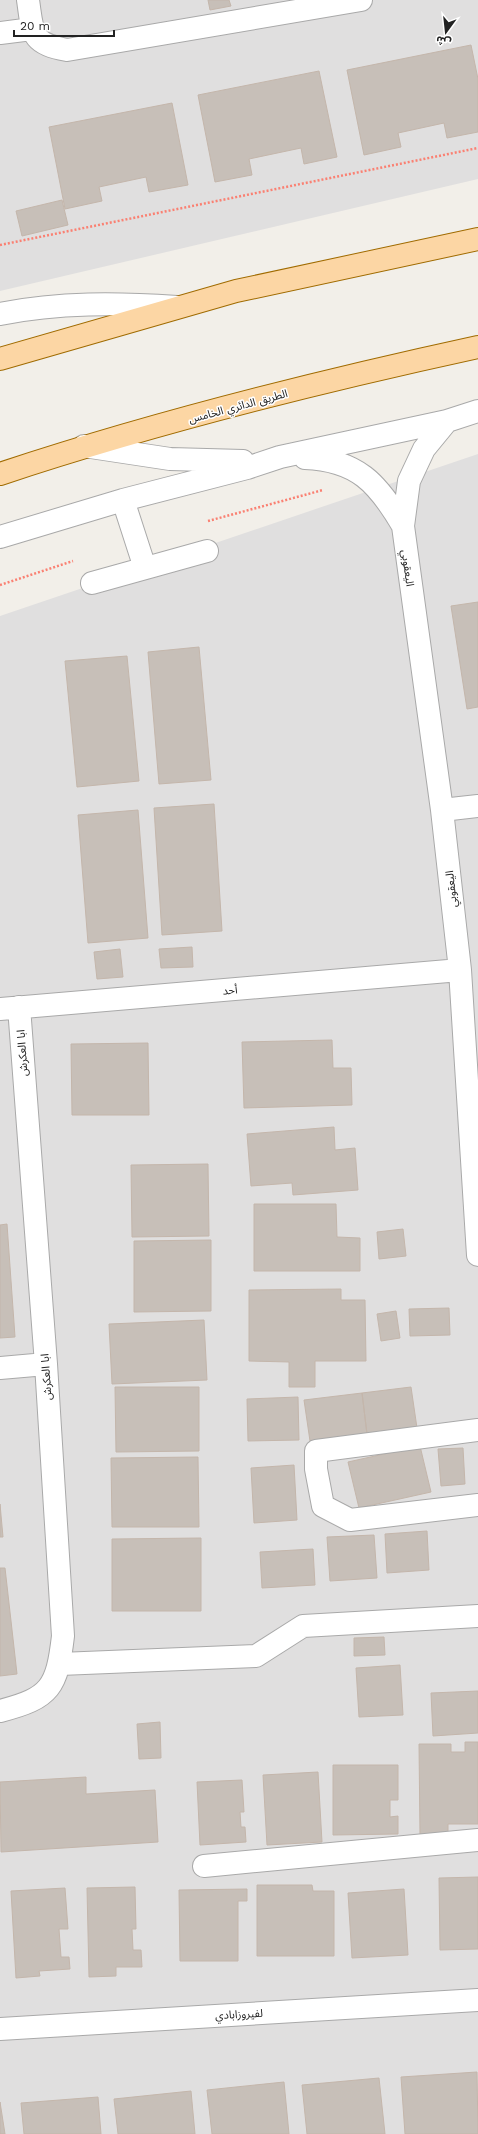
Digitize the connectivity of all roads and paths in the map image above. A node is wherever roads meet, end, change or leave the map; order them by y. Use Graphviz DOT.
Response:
graph roads {
  1 [pos="28,0"];
  2 [pos="361,0"];
  3 [pos="32,29"];
  4 [pos="0,33"];
  5 [pos="478,148"];
  6 [pos="478,240"];
  7 [pos="0,245"];
  8 [pos="178,307"];
  9 [pos="0,314"];
  10 [pos="478,347"];
  11 [pos="0,359"];
  12 [pos="478,410"];
  13 [pos="447,421"];
  14 [pos="84,446"];
  15 [pos="280,457"];
  16 [pos="0,474"];
  17 [pos="123,500"];
  18 [pos="403,526"];
  19 [pos="0,537"];
  20 [pos="207,551"];
  21 [pos="145,568"];
  22 [pos="92,583"];
  23 [pos="478,806"];
  24 [pos="442,810"];
  25 [pos="460,970"];
  26 [pos="9,1008"];
  27 [pos="478,1255"];
  28 [pos="46,1364"];
  29 [pos="0,1368"];
  30 [pos="478,1430"];
  31 [pos="478,1505"];
  32 [pos="478,1616"];
  33 [pos="60,1664"];
  34 [pos="0,1711"];
  35 [pos="478,1840"];
  36 [pos="204,1866"];
  37 [pos="478,2000"];
  38 [pos="0,2029"];
  1 -- 3 [label="street"];
  2 -- 3 [label="street"];
  3 -- 4 [label="street"];
  5 -- 7 [label="path"];
  6 -- 8 [label="main road"];
  8 -- 9 [label="street"];
  8 -- 11 [label="main road"];
  10 -- 14 [label="main road, الطريق الدائري الخامس"];
  12 -- 13 [label="street"];
  13 -- 15 [label="street"];
  13 -- 18 [label="street, اليعقوبي"];
  14 -- 15 [label="street"];
  14 -- 16 [label="main road, الطريق الدائري الخامس"];
  15 -- 17 [label="street"];
  15 -- 18 [label="street, اليعقوبي"];
  17 -- 19 [label="street"];
  17 -- 21 [label="street"];
  18 -- 24 [label="street, اليعقوبي"];
  20 -- 21 [label="street"];
  21 -- 22 [label="street"];
  23 -- 24 [label="street"];
  24 -- 25 [label="street, اليعقوبي"];
  25 -- 26 [label="street, أحد"];
  25 -- 27 [label="street, اليعقوبي"];
  26 -- 28 [label="street, ابا العكرش"];
  28 -- 29 [label="street"];
  28 -- 33 [label="street, ابا العكرش"];
  30 -- 31 [label="street"];
  32 -- 33 [label="street"];
  33 -- 34 [label="street, ابا العكرش"];
  35 -- 36 [label="street"];
  37 -- 38 [label="street, لفيروزابادي"];
}
